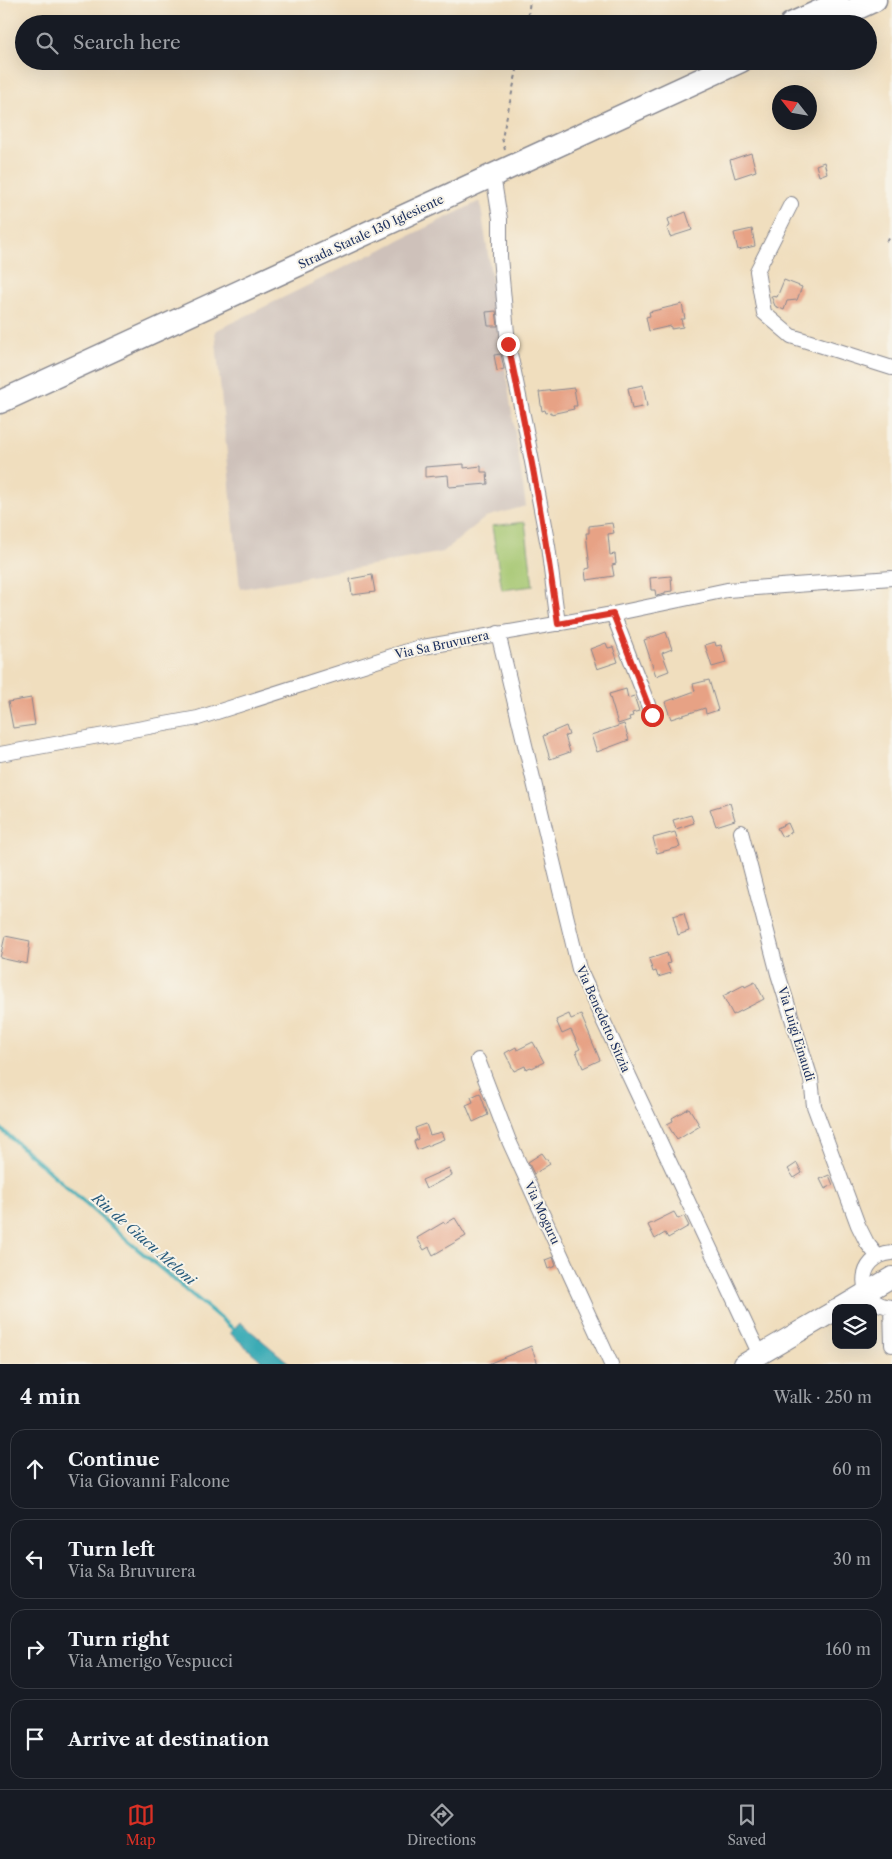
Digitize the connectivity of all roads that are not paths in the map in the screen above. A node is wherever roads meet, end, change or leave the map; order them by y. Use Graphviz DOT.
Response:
graph roads {
  1 [pos="843,0"];
  2 [pos="875,0"];
  3 [pos="811,15"];
  4 [pos="842,15"];
  5 [pos="690,70"];
  6 [pos="721,70"];
  7 [pos="493,175"];
  8 [pos="791,204"];
  9 [pos="892,368"];
  10 [pos="0,388"];
  11 [pos="0,402"];
  12 [pos="892,578"];
  13 [pos="613,614"];
  14 [pos="558,624"];
  15 [pos="498,633"];
  16 [pos="652,715"];
  17 [pos="0,754"];
  18 [pos="741,832"];
  19 [pos="478,1060"];
  20 [pos="892,1254"];
  21 [pos="878,1257"];
  22 [pos="892,1277"];
  23 [pos="867,1292"];
  24 [pos="847,1304"];
  25 [pos="891,1307"];
  26 [pos="832,1312"];
  27 [pos="892,1346"];
  28 [pos="752,1359"];
  29 [pos="610,1364"];
  1 -- 3 [label="main road"];
  2 -- 4 [label="main road"];
  5 -- 10 [label="main road, Strada Statale 130 Iglesiente"];
  6 -- 7 [label="main road, Strada Statale 130 Iglesiente"];
  7 -- 11 [label="main road, Strada Statale 130 Iglesiente"];
  7 -- 14 [label="street"];
  8 -- 9 [label="street"];
  12 -- 13 [label="street, Via Sa Bruvurera"];
  13 -- 14 [label="street, Via Sa Bruvurera"];
  13 -- 16 [label="street"];
  14 -- 15 [label="street, Via Sa Bruvurera"];
  15 -- 17 [label="street, Via Sa Bruvurera"];
  15 -- 28 [label="street, Via Benedetto Sitzia"];
  18 -- 21 [label="street, Via Luigi Einaudi"];
  19 -- 29 [label="street, Via Moguru"];
  20 -- 21 [label="street"];
  21 -- 23 [label="street"];
  22 -- 23 [label="main road"];
  23 -- 24 [label="main road"];
  23 -- 25 [label="street"];
  25 -- 27 [label="street"];
  26 -- 28 [label="main road"];
}
